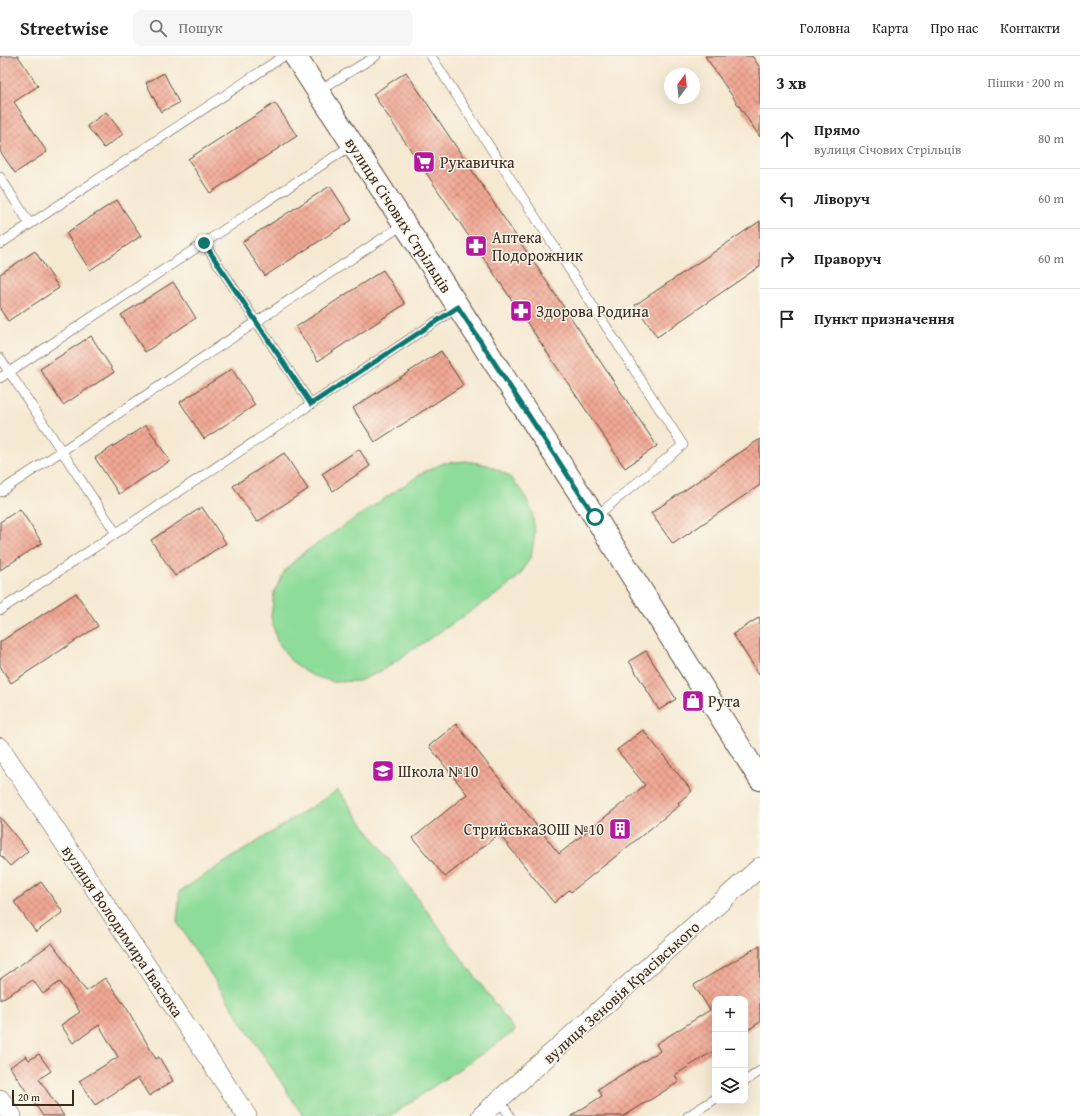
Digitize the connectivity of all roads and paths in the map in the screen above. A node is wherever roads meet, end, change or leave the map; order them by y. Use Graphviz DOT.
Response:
graph roads {
  1 [pos="284,56"];
  2 [pos="295,56"];
  3 [pos="376,56"];
  4 [pos="431,56"];
  5 [pos="318,90"];
  6 [pos="353,144"];
  7 [pos="0,178"];
  8 [pos="30,224"];
  9 [pos="404,224"];
  10 [pos="204,243"];
  11 [pos="0,244"];
  12 [pos="458,307"];
  13 [pos="256,322"];
  14 [pos="0,358"];
  15 [pos="9,372"];
  16 [pos="0,378"];
  17 [pos="311,404"];
  18 [pos="62,451"];
  19 [pos="0,492"];
  20 [pos="595,517"];
  21 [pos="116,533"];
  22 [pos="0,610"];
  23 [pos="0,747"];
  24 [pos="760,779"];
  25 [pos="760,867"];
  26 [pos="760,1071"];
  27 [pos="748,1079"];
  28 [pos="0,1099"];
  29 [pos="712,1101"];
  30 [pos="505,1108"];
  31 [pos="12,1116"];
  32 [pos="247,1116"];
  33 [pos="481,1116"];
  34 [pos="688,1116"];
  1 -- 8 [label="lane"];
  2 -- 5 [label="street, вулиця Січових Стрільців"];
  3 -- 5 [label="lane"];
  4 -- 20 [label="lane"];
  5 -- 6 [label="street, вулиця Січових Стрільців"];
  6 -- 9 [label="street, вулиця Січових Стрільців"];
  6 -- 10 [label="lane"];
  7 -- 8 [label="lane"];
  8 -- 11 [label="lane"];
  9 -- 12 [label="street, вулиця Січових Стрільців"];
  9 -- 13 [label="lane"];
  10 -- 13 [label="lane"];
  10 -- 15 [label="lane"];
  12 -- 17 [label="lane"];
  12 -- 20 [label="street, вулиця Січових Стрільців"];
  13 -- 17 [label="lane"];
  13 -- 18 [label="lane"];
  14 -- 15 [label="lane"];
  15 -- 16 [label="lane"];
  15 -- 18 [label="lane"];
  17 -- 21 [label="lane"];
  18 -- 19 [label="lane"];
  18 -- 21 [label="lane"];
  20 -- 24 [label="street, вулиця Січових Стрільців"];
  21 -- 22 [label="lane"];
  23 -- 32 [label="street, вулиця Володимира Івасюка"];
  25 -- 30 [label="street, вулиця Зеновія Красівського"];
  26 -- 27 [label="lane"];
  28 -- 31 [label="street"];
  29 -- 34 [label="lane"];
  30 -- 33 [label="street, вулиця Зеновія Красівського"];
}
